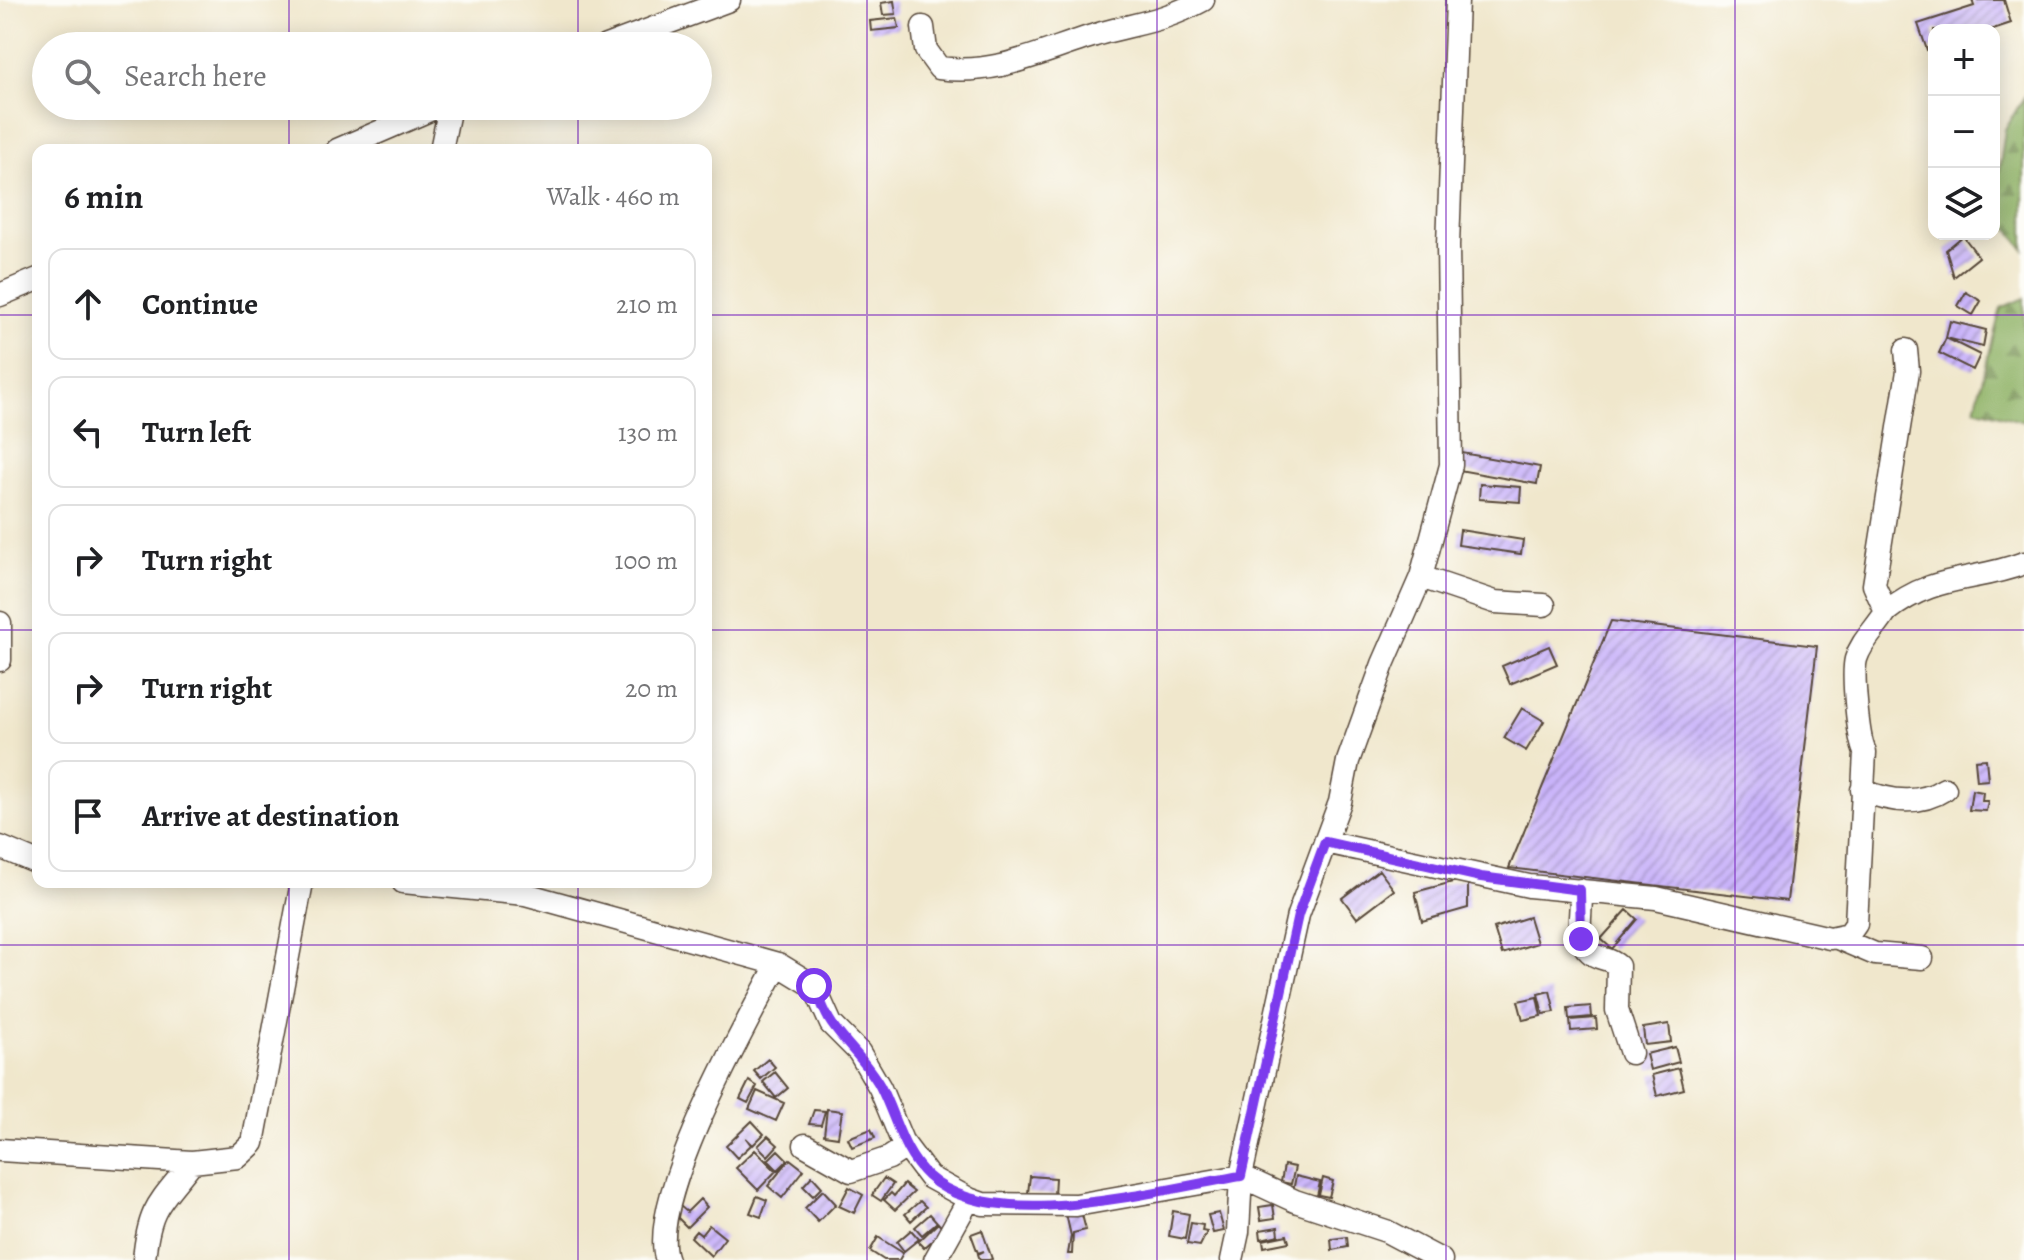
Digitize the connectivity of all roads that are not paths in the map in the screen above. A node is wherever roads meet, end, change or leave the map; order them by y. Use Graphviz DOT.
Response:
graph roads {
  1 [pos="729,0"];
  2 [pos="1203,0"];
  3 [pos="1457,0"];
  4 [pos="923,27"];
  5 [pos="643,32"];
  6 [pos="407,120"];
  7 [pos="447,120"];
  8 [pos="351,144"];
  9 [pos="442,144"];
  10 [pos="32,282"];
  11 [pos="0,295"];
  12 [pos="1906,350"];
  13 [pos="2024,563"];
  14 [pos="1421,577"];
  15 [pos="1544,605"];
  16 [pos="1886,612"];
  17 [pos="0,623"];
  18 [pos="0,660"];
  19 [pos="1945,789"];
  20 [pos="1862,790"];
  21 [pos="1325,842"];
  22 [pos="0,847"];
  23 [pos="32,860"];
  24 [pos="301,888"];
  25 [pos="464,888"];
  26 [pos="1580,890"];
  27 [pos="1835,937"];
  28 [pos="1922,958"];
  29 [pos="778,964"];
  30 [pos="1631,1053"];
  31 [pos="805,1145"];
  32 [pos="906,1147"];
  33 [pos="0,1150"];
  34 [pos="192,1162"];
  35 [pos="1241,1176"];
  36 [pos="969,1199"];
  37 [pos="930,1258"];
  38 [pos="144,1260"];
  39 [pos="667,1260"];
  40 [pos="1232,1260"];
  41 [pos="1441,1260"];
  1 -- 5 [label="street"];
  2 -- 4 [label="street"];
  3 -- 14 [label="street"];
  6 -- 8 [label="street"];
  7 -- 9 [label="street"];
  10 -- 11 [label="street"];
  12 -- 16 [label="street"];
  13 -- 16 [label="street"];
  14 -- 15 [label="street"];
  14 -- 21 [label="street"];
  16 -- 20 [label="street"];
  17 -- 18 [label="street"];
  19 -- 20 [label="street"];
  20 -- 27 [label="street"];
  21 -- 26 [label="street"];
  21 -- 35 [label="street"];
  22 -- 23 [label="street"];
  24 -- 34 [label="street"];
  25 -- 29 [label="street"];
  26 -- 27 [label="street"];
  26 -- 30 [label="street"];
  27 -- 28 [label="street"];
  29 -- 32 [label="street"];
  29 -- 39 [label="street"];
  31 -- 32 [label="street"];
  32 -- 36 [label="street"];
  33 -- 34 [label="street"];
  34 -- 38 [label="street"];
  35 -- 36 [label="street"];
  35 -- 40 [label="street"];
  35 -- 41 [label="street"];
  36 -- 37 [label="street"];
}
